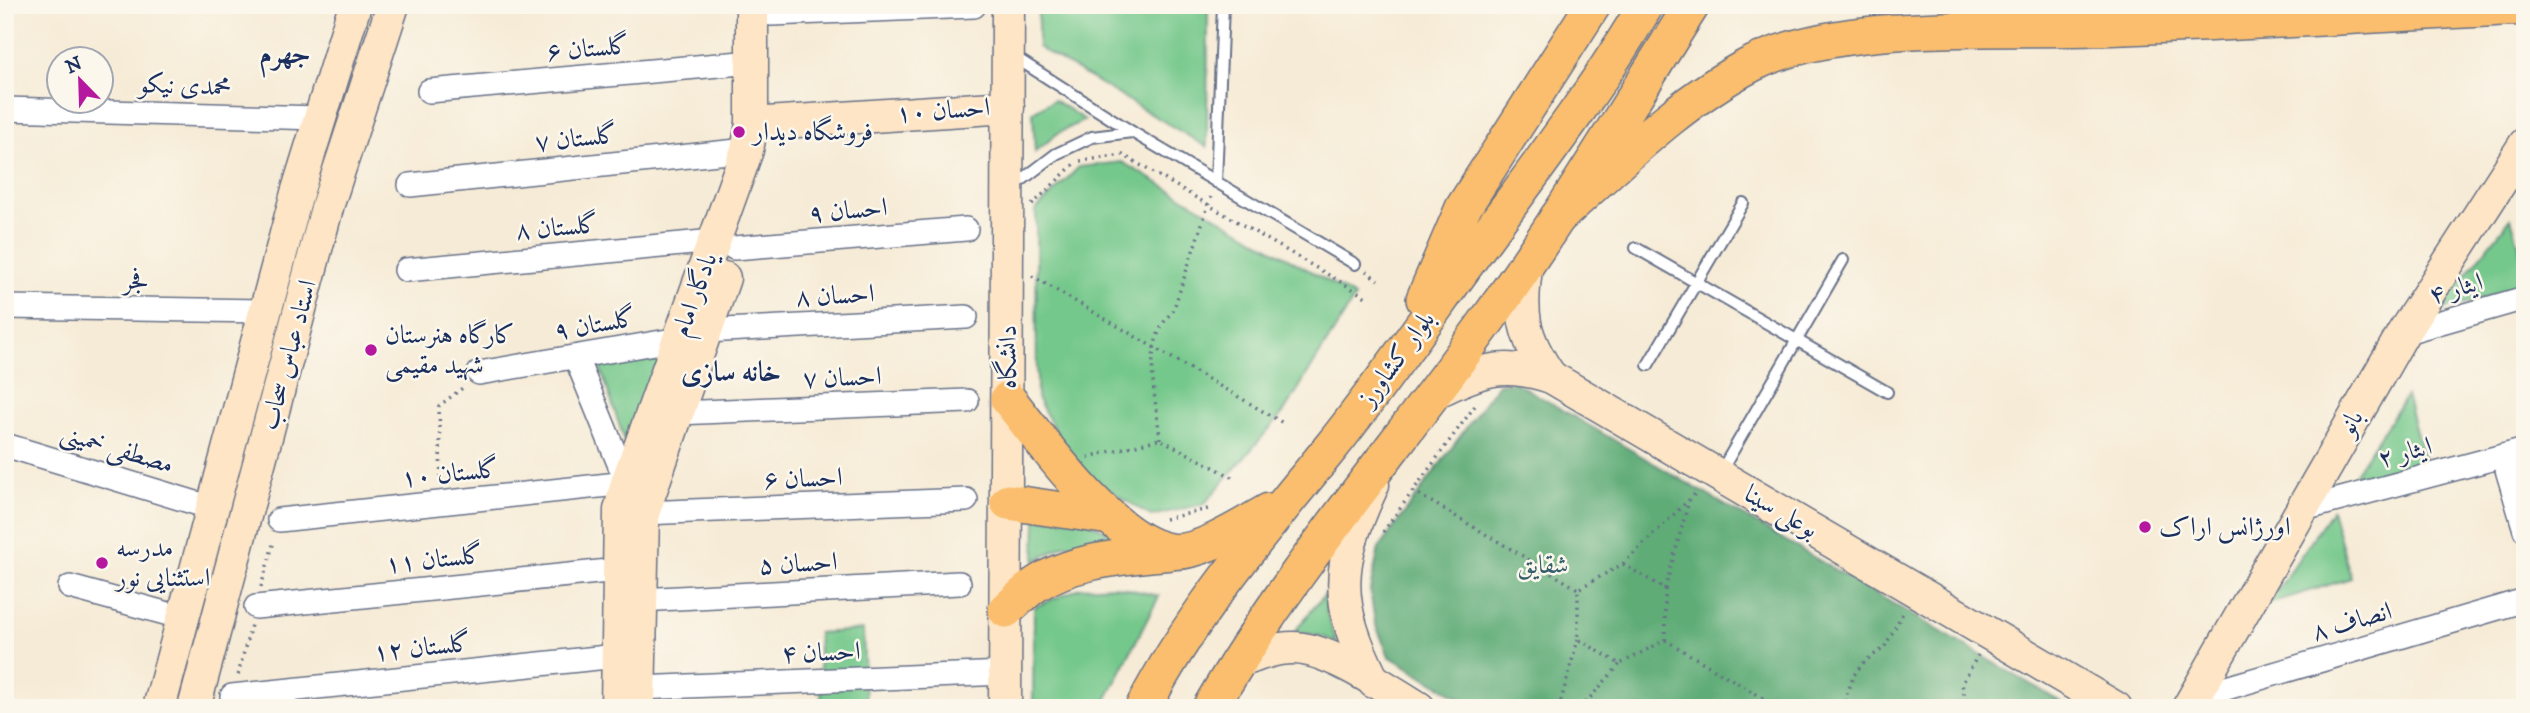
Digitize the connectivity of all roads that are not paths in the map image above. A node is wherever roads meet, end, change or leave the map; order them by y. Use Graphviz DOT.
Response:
graph roads {
  1 [pos="355,5"];
  2 [pos="393,5"];
  3 [pos="1008,5"];
  4 [pos="1223,5"];
  5 [pos="1592,5"];
  6 [pos="1646,5"];
  7 [pos="1692,5"];
  8 [pos="974,6"];
  9 [pos="2525,7"];
  10 [pos="765,8"];
  11 [pos="1008,52"];
  12 [pos="752,62"];
  13 [pos="429,91"];
  14 [pos="1008,107"];
  15 [pos="6,111"];
  16 [pos="320,118"];
  17 [pos="757,132"];
  18 [pos="1132,132"];
  19 [pos="2523,150"];
  20 [pos="1216,182"];
  21 [pos="410,185"];
  22 [pos="297,192"];
  23 [pos="1019,199"];
  24 [pos="1743,203"];
  25 [pos="328,204"];
  26 [pos="1557,218"];
  27 [pos="967,229"];
  28 [pos="724,245"];
  29 [pos="1636,248"];
  30 [pos="1843,260"];
  31 [pos="1527,263"];
  32 [pos="1355,264"];
  33 [pos="406,270"];
  34 [pos="1696,283"];
  35 [pos="2525,298"];
  36 [pos="5,307"];
  37 [pos="266,311"];
  38 [pos="967,317"];
  39 [pos="2403,333"];
  40 [pos="692,335"];
  41 [pos="1797,340"];
  42 [pos="1400,355"];
  43 [pos="576,358"];
  44 [pos="1648,365"];
  45 [pos="479,373"];
  46 [pos="1551,377"];
  47 [pos="1436,392"];
  48 [pos="1887,393"];
  49 [pos="1008,398"];
  50 [pos="967,401"];
  51 [pos="677,413"];
  52 [pos="5,445"];
  53 [pos="2514,453"];
  54 [pos="1384,461"];
  55 [pos="1718,476"];
  56 [pos="626,483"];
  57 [pos="966,500"];
  58 [pos="1008,502"];
  59 [pos="1282,504"];
  60 [pos="212,508"];
  61 [pos="2300,510"];
  62 [pos="643,513"];
  63 [pos="1110,517"];
  64 [pos="279,520"];
  65 [pos="2525,530"];
  66 [pos="1166,536"];
  67 [pos="618,570"];
  68 [pos="959,583"];
  69 [pos="70,587"];
  70 [pos="640,600"];
  71 [pos="256,607"];
  72 [pos="2523,607"];
  73 [pos="1006,610"];
  74 [pos="183,618"];
  75 [pos="617,656"];
  76 [pos="1236,663"];
  77 [pos="1005,673"];
  78 [pos="1374,682"];
  79 [pos="232,696"];
  80 [pos="632,701"];
  81 [pos="2192,702"];
  82 [pos="159,708"];
  83 [pos="194,708"];
  84 [pos="1004,708"];
  85 [pos="1143,708"];
  86 [pos="1210,708"];
  87 [pos="1419,708"];
  88 [pos="2116,708"];
  1 -- 16 [label="street, استاد عباس سحاب"];
  2 -- 25 [label="street, استاد عباس سحاب"];
  3 -- 11 [label="street, دانشگاه"];
  4 -- 20 [label="lane"];
  5 -- 42 [label="main road"];
  6 -- 42 [label="main road, بلوار کشاورز"];
  7 -- 26 [label="main road, بلوار کشاورز"];
  8 -- 10 [label="street"];
  9 -- 26 [label="main road"];
  10 -- 12 [label="street, یادگار امام"];
  10 -- 17 [label="street, یادگار امام"];
  11 -- 14 [label="street, دانشگاه"];
  11 -- 18 [label="lane"];
  12 -- 13 [label="street, گلستان ۶"];
  12 -- 17 [label="street, یادگار امام"];
  14 -- 17 [label="street, احسان ۱۰"];
  14 -- 23 [label="street, دانشگاه"];
  15 -- 16 [label="street, محمدی نیکو"];
  16 -- 22 [label="street, استاد عباس سحاب"];
  17 -- 21 [label="street, گلستان ۷"];
  17 -- 28 [label="street, یادگار امام"];
  18 -- 20 [label="lane"];
  18 -- 23 [label="lane"];
  19 -- 39 [label="street, بانو"];
  20 -- 32 [label="lane"];
  22 -- 25 [label="street"];
  22 -- 37 [label="street, استاد عباس سحاب"];
  23 -- 49 [label="street, دانشگاه"];
  24 -- 34 [label="lane"];
  25 -- 83 [label="street, استاد عباس سحاب"];
  26 -- 31 [label="main road, بلوار کشاورز"];
  27 -- 28 [label="street, احسان ۹"];
  28 -- 33 [label="street, گلستان ۸"];
  28 -- 40 [label="street, یادگار امام"];
  29 -- 34 [label="lane"];
  30 -- 41 [label="lane"];
  31 -- 46 [label="street"];
  31 -- 47 [label="main road, بلوار کشاورز"];
  34 -- 41 [label="lane"];
  34 -- 44 [label="lane"];
  35 -- 39 [label="street, ایثار ۴"];
  36 -- 37 [label="street, فجر"];
  37 -- 60 [label="street, استاد عباس سحاب"];
  38 -- 40 [label="street, احسان ۸"];
  39 -- 61 [label="street, بانو"];
  40 -- 43 [label="street, گلستان ۹"];
  40 -- 51 [label="street, یادگار امام"];
  40 -- 56 [label="street, یادگار امام"];
  41 -- 48 [label="lane"];
  41 -- 55 [label="lane"];
  42 -- 59 [label="main road, بلوار کشاورز"];
  43 -- 45 [label="street, گلستان ۹"];
  43 -- 56 [label="street"];
  46 -- 47 [label="street, بوعلی سینا"];
  46 -- 55 [label="street, بوعلی سینا"];
  47 -- 54 [label="main road, بلوار کشاورز"];
  49 -- 58 [label="street, دانشگاه"];
  49 -- 63 [label="main road"];
  50 -- 51 [label="street, احسان ۷"];
  51 -- 62 [label="street, یادگار امام"];
  52 -- 60 [label="street, مصطفی خمینی"];
  53 -- 61 [label="street, ایثار ۲"];
  53 -- 65 [label="street"];
  54 -- 76 [label="main road, بلوار کشاورز"];
  54 -- 78 [label="street"];
  55 -- 88 [label="street, بوعلی سینا"];
  56 -- 64 [label="street, گلستان ۱۰"];
  56 -- 67 [label="street, یادگار امام"];
  57 -- 62 [label="street, احسان ۶"];
  58 -- 63 [label="main road"];
  58 -- 73 [label="street, دانشگاه"];
  59 -- 66 [label="main road"];
  59 -- 85 [label="main road, بلوار کشاورز"];
  60 -- 74 [label="street, استاد عباس سحاب"];
  61 -- 81 [label="street, بانو"];
  62 -- 70 [label="street, یادگار امام"];
  63 -- 66 [label="main road"];
  66 -- 73 [label="main road"];
  67 -- 71 [label="street, گلستان ۱۱"];
  67 -- 75 [label="street, یادگار امام"];
  68 -- 70 [label="street, احسان ۵"];
  69 -- 74 [label="street"];
  70 -- 80 [label="street, یادگار امام"];
  72 -- 81 [label="street, انصاف ۸"];
  73 -- 77 [label="street, دانشگاه"];
  74 -- 82 [label="street, استاد عباس سحاب"];
  75 -- 79 [label="street, گلستان ۱۲"];
  75 -- 80 [label="street, یادگار امام"];
  76 -- 78 [label="street"];
  76 -- 86 [label="main road, بلوار کشاورز"];
  77 -- 80 [label="street, احسان ۴"];
  77 -- 84 [label="street, دانشگاه"];
  78 -- 87 [label="street"];
}
